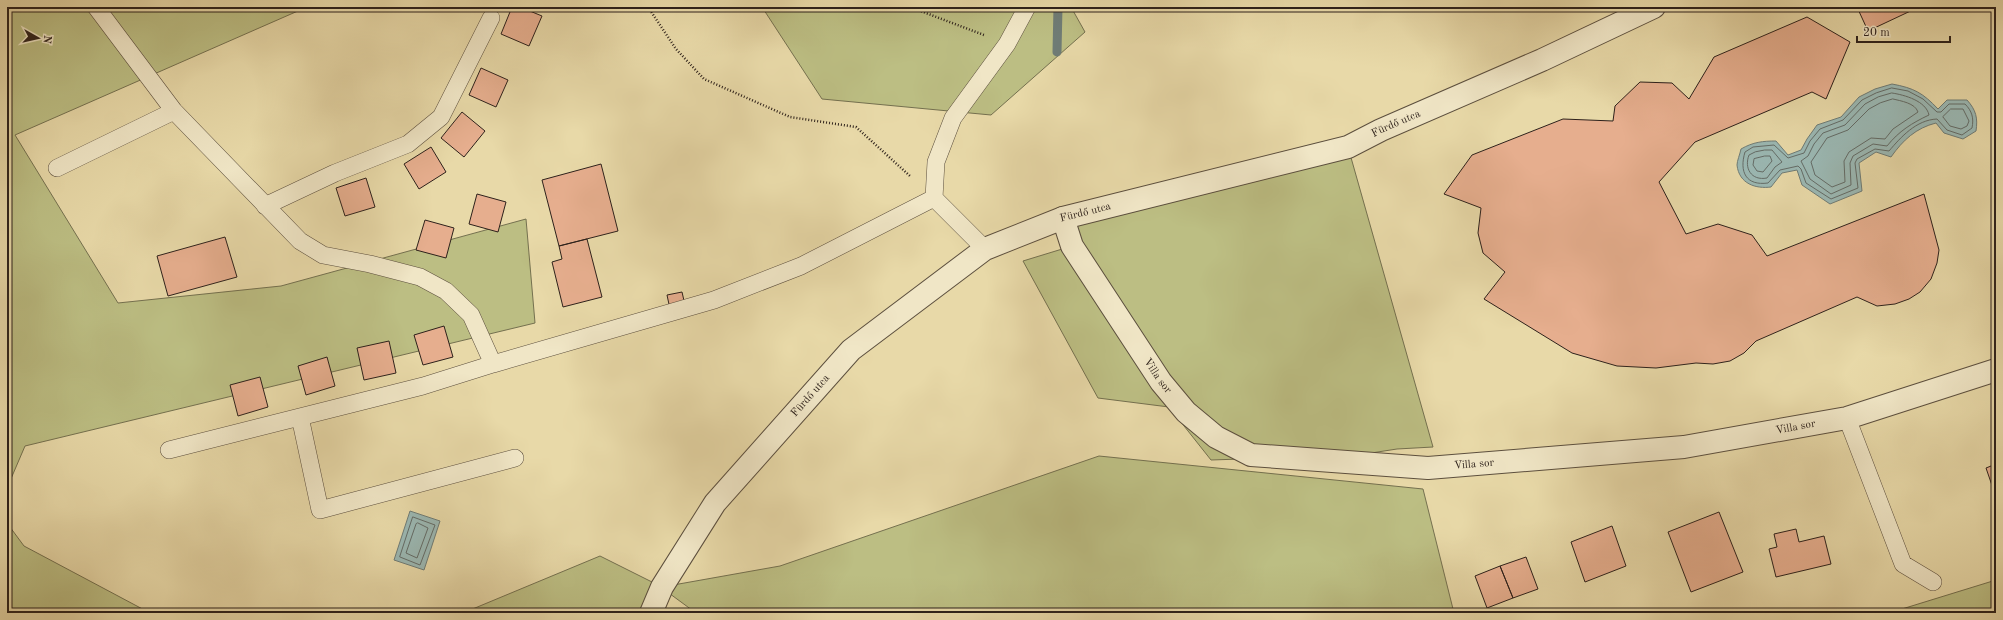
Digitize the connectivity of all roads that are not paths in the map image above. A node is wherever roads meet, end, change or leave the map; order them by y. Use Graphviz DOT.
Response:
graph roads {
  1 [pos="96,7"];
  2 [pos="1027,7"];
  3 [pos="1654,7"];
  4 [pos="491,18"];
  5 [pos="174,111"];
  6 [pos="57,168"];
  7 [pos="934,198"];
  8 [pos="265,206"];
  9 [pos="1063,218"];
  10 [pos="985,249"];
  11 [pos="493,364"];
  12 [pos="1996,370"];
  13 [pos="300,417"];
  14 [pos="1847,418"];
  15 [pos="169,450"];
  16 [pos="515,458"];
  17 [pos="1933,582"];
  18 [pos="652,613"];
  1 -- 5 [label="lane"];
  2 -- 7 [label="lane"];
  3 -- 9 [label="street, Fürdő utca"];
  4 -- 8 [label="lane"];
  5 -- 6 [label="lane"];
  5 -- 8 [label="lane"];
  7 -- 10 [label="lane"];
  7 -- 11 [label="lane"];
  8 -- 11 [label="lane"];
  9 -- 10 [label="street, Fürdő utca"];
  9 -- 14 [label="street, Villa sor"];
  10 -- 18 [label="street, Fürdő utca"];
  11 -- 13 [label="lane"];
  12 -- 14 [label="street, Villa sor"];
  13 -- 15 [label="lane"];
  13 -- 16 [label="lane"];
  14 -- 17 [label="lane"];
}
